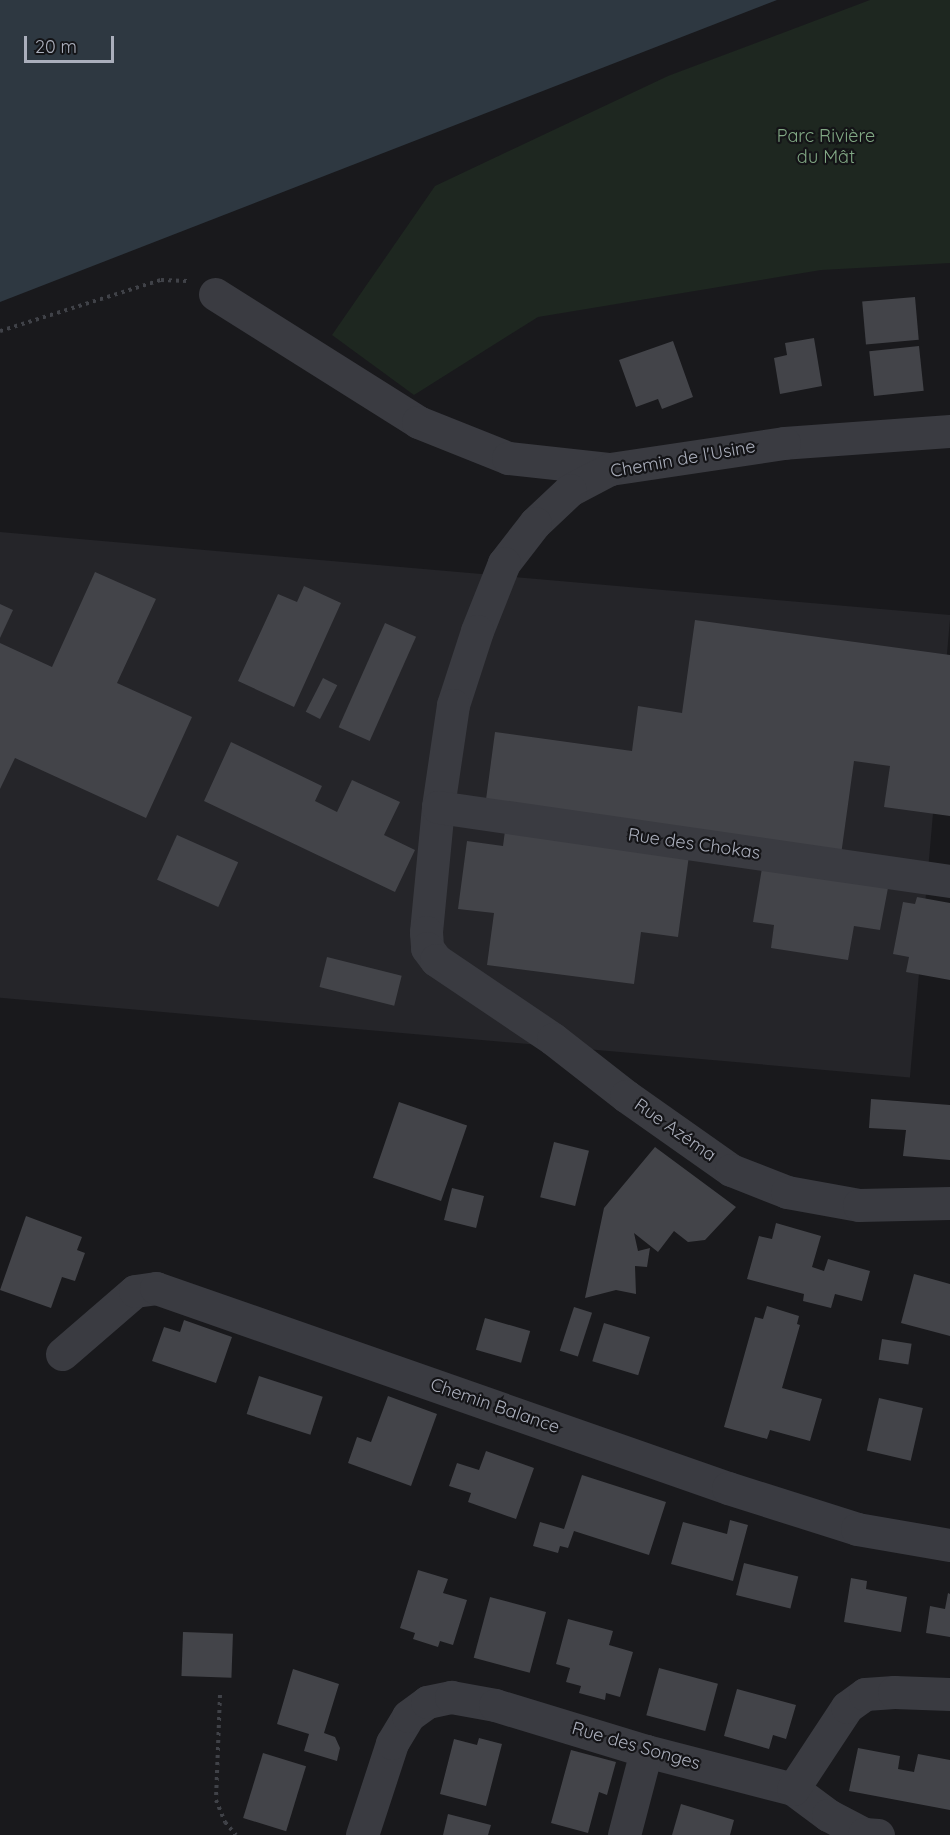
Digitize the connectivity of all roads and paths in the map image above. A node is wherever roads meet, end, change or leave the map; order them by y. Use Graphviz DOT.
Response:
graph roads {
  1 [pos="215,294"];
  2 [pos="0,331"];
  3 [pos="950,431"];
  4 [pos="610,469"];
  5 [pos="438,807"];
  6 [pos="950,881"];
  7 [pos="436,960"];
  8 [pos="950,1203"];
  9 [pos="62,1354"];
  10 [pos="950,1545"];
  11 [pos="950,1694"];
  12 [pos="220,1695"];
  13 [pos="645,1751"];
  14 [pos="793,1789"];
  15 [pos="236,1835"];
  16 [pos="362,1835"];
  17 [pos="624,1835"];
  18 [pos="878,1835"];
  1 -- 2 [label="path"];
  1 -- 4 [label="street"];
  3 -- 4 [label="street, Chemin de l'Usine"];
  4 -- 5 [label="street, Chemin de l'Usine"];
  5 -- 6 [label="street, Rue des Chokas"];
  5 -- 7 [label="street, Chemin de l'Usine"];
  7 -- 8 [label="street, Rue Azéma"];
  9 -- 10 [label="street, Chemin Balance"];
  11 -- 14 [label="street"];
  12 -- 15 [label="path"];
  13 -- 14 [label="street, Rue des Songes"];
  13 -- 16 [label="street, Rue des Songes"];
  13 -- 17 [label="street"];
  14 -- 18 [label="street"];
}
